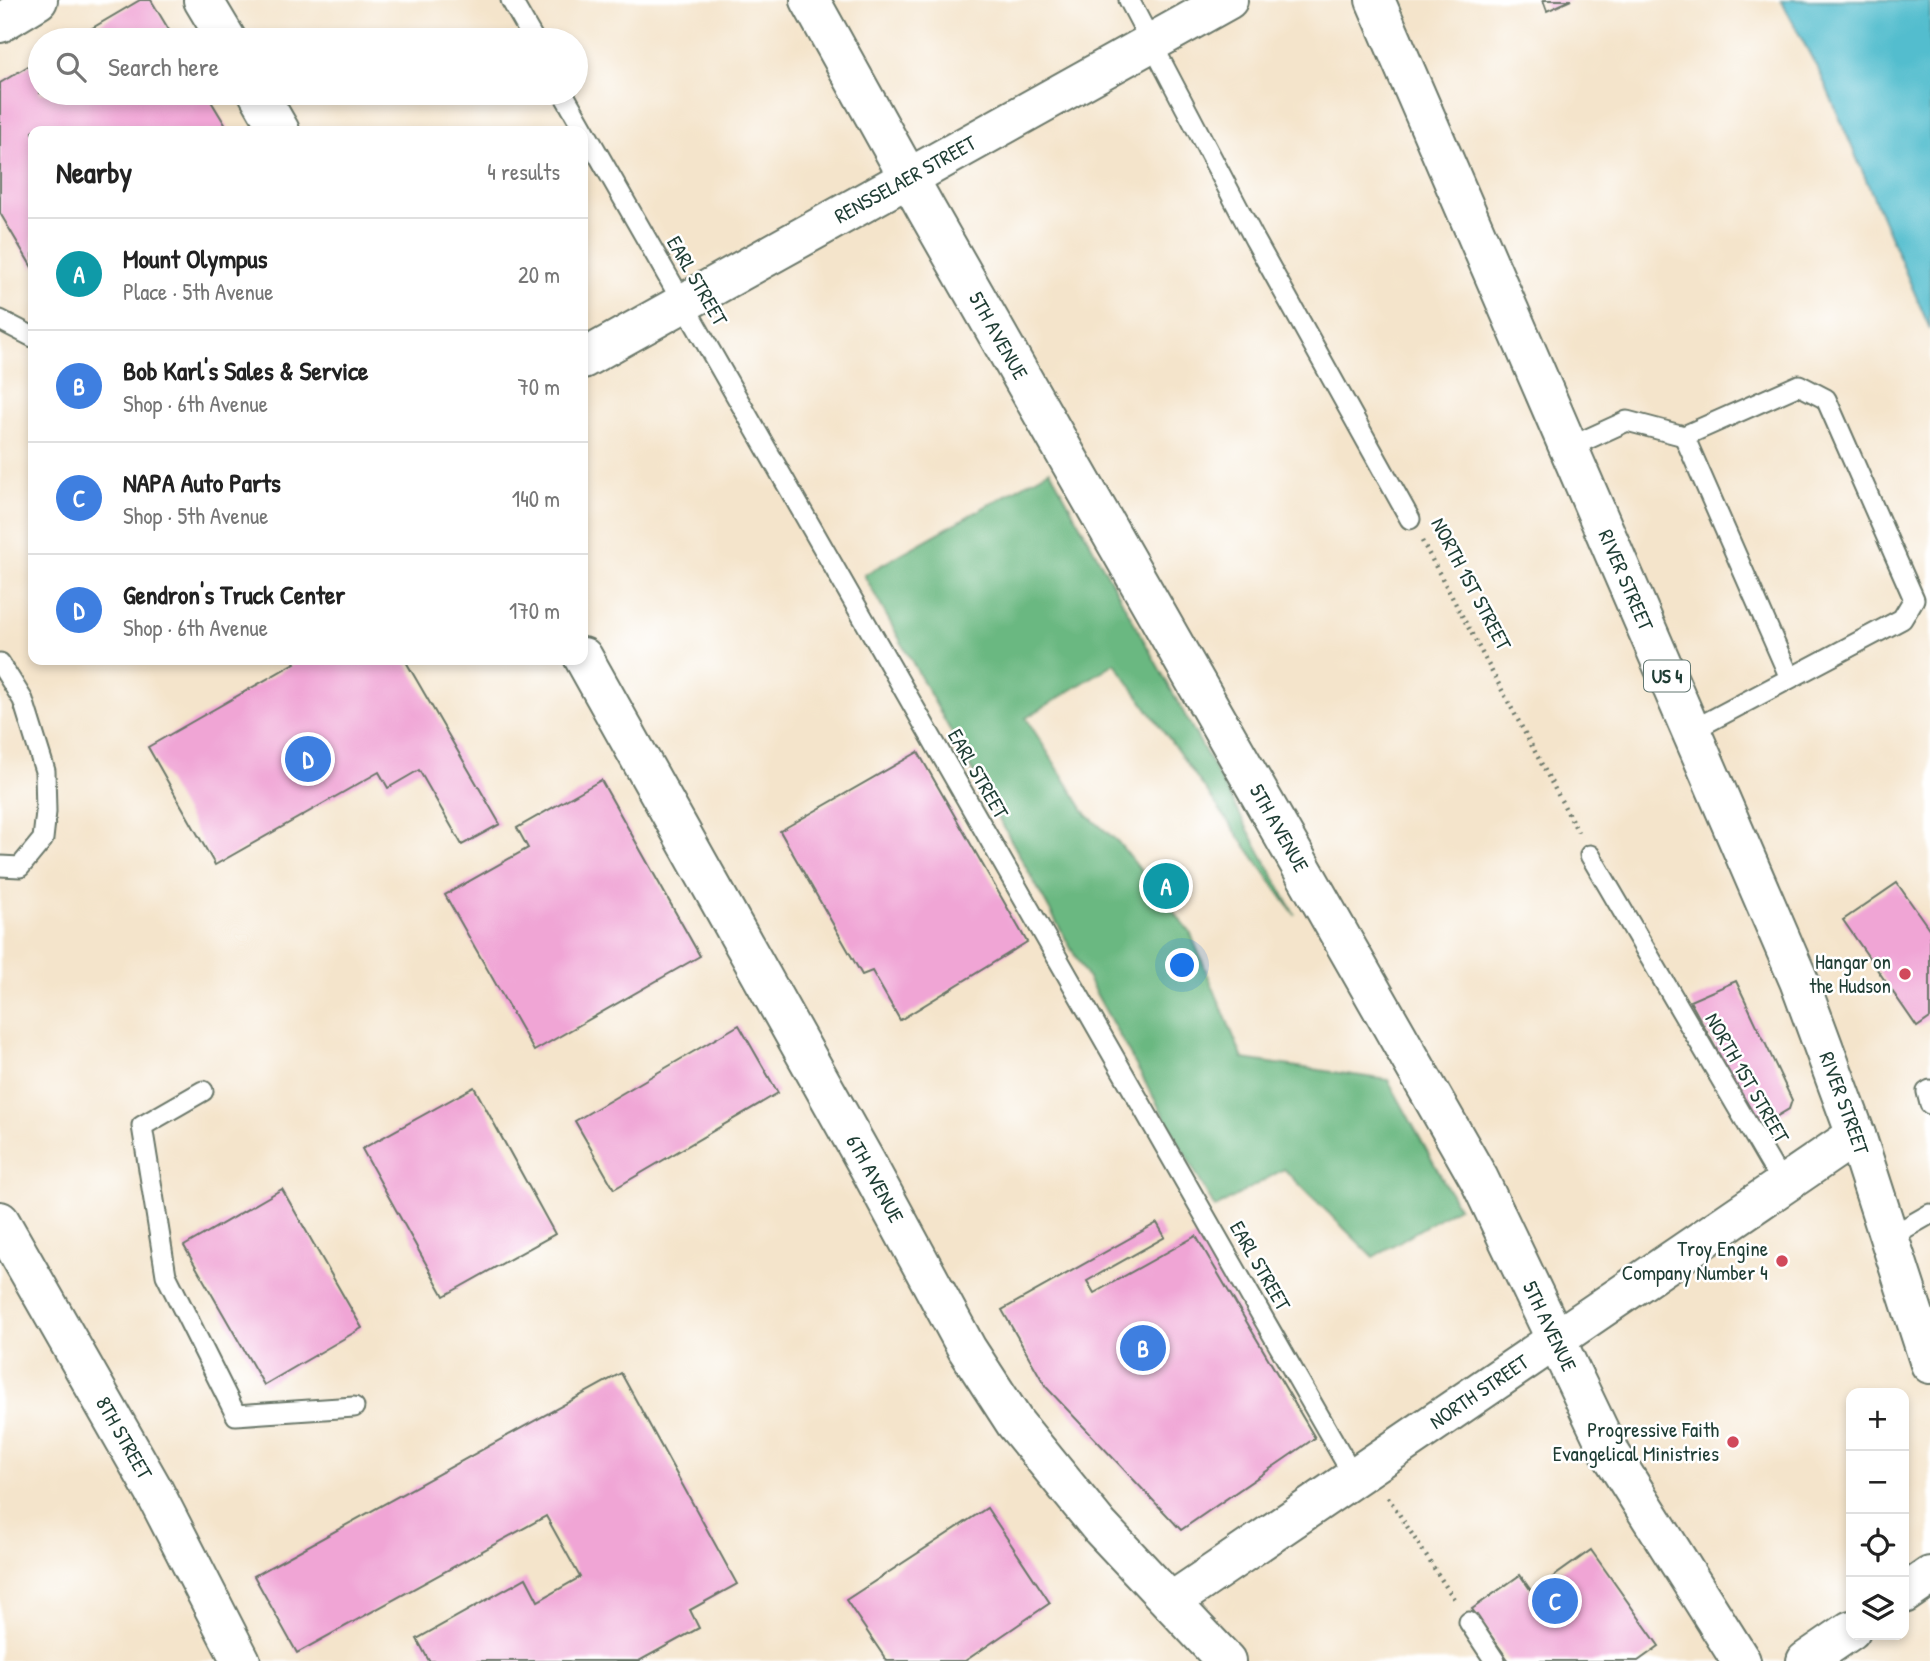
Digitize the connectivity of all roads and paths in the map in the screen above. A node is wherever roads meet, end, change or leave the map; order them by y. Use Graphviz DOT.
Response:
graph roads {
  1 [pos="38,0"];
  2 [pos="203,0"];
  3 [pos="511,0"];
  4 [pos="810,0"];
  5 [pos="1129,0"];
  6 [pos="1228,0"];
  7 [pos="1375,0"];
  8 [pos="0,23"];
  9 [pos="220,28"];
  10 [pos="527,28"];
  11 [pos="1152,41"];
  12 [pos="265,105"];
  13 [pos="570,105"];
  14 [pos="277,126"];
  15 [pos="582,126"];
  16 [pos="588,137"];
  17 [pos="908,178"];
  18 [pos="683,303"];
  19 [pos="0,320"];
  20 [pos="28,334"];
  21 [pos="588,356"];
  22 [pos="1684,436"];
  23 [pos="1569,448"];
  24 [pos="1410,519"];
  25 [pos="0,663"];
  26 [pos="587,665"];
  27 [pos="1790,678"];
  28 [pos="1691,731"];
  29 [pos="1590,855"];
  30 [pos="0,866"];
  31 [pos="1930,1090"];
  32 [pos="203,1091"];
  33 [pos="1930,1104"];
  34 [pos="1856,1135"];
  35 [pos="1783,1185"];
  36 [pos="1930,1214"];
  37 [pos="0,1220"];
  38 [pos="1888,1238"];
  39 [pos="1557,1339"];
  40 [pos="1930,1364"];
  41 [pos="355,1407"];
  42 [pos="1361,1472"];
  43 [pos="1930,1576"];
  44 [pos="1909,1591"];
  45 [pos="1171,1602"];
  46 [pos="1468,1622"];
  47 [pos="1846,1633"];
  48 [pos="241,1661"];
  49 [pos="1226,1661"];
  50 [pos="1495,1661"];
  51 [pos="1741,1661"];
  52 [pos="1806,1661"];
  1 -- 8 [label="street"];
  2 -- 9 [label="street"];
  3 -- 10 [label="lane"];
  4 -- 17 [label="street, 5TH AVENUE"];
  5 -- 11 [label="lane, NORTH 1ST STREET"];
  6 -- 11 [label="street, RENSSELAER STREET"];
  7 -- 23 [label="street, RIVER STREET / US 4"];
  11 -- 17 [label="street, RENSSELAER STREET"];
  11 -- 24 [label="lane, NORTH 1ST STREET"];
  12 -- 14 [label="street"];
  13 -- 15 [label="lane, EARL STREET"];
  16 -- 18 [label="lane, EARL STREET"];
  17 -- 18 [label="street, RENSSELAER STREET"];
  17 -- 39 [label="street, 5TH AVENUE"];
  18 -- 21 [label="street, RENSSELAER STREET"];
  18 -- 42 [label="lane, EARL STREET"];
  19 -- 20 [label="lane"];
  22 -- 23 [label="lane"];
  22 -- 27 [label="lane"];
  22 -- 27 [label="lane"];
  23 -- 28 [label="street, RIVER STREET / US 4"];
  24 -- 29 [label="path, NORTH 1ST STREET"];
  25 -- 30 [label="lane"];
  26 -- 45 [label="street, 6TH AVENUE"];
  27 -- 28 [label="lane"];
  28 -- 34 [label="street, RIVER STREET / US 4"];
  29 -- 35 [label="lane, NORTH 1ST STREET"];
  31 -- 33 [label="lane"];
  32 -- 41 [label="lane"];
  34 -- 35 [label="street, NORTH STREET"];
  34 -- 38 [label="street, RIVER STREET / US 4"];
  35 -- 39 [label="street, NORTH STREET"];
  36 -- 38 [label="lane"];
  37 -- 48 [label="street, 8TH STREET"];
  38 -- 40 [label="street, RIVER STREET / US 4"];
  39 -- 42 [label="street, NORTH STREET"];
  39 -- 51 [label="street, 5TH AVENUE"];
  42 -- 45 [label="street, NORTH STREET"];
  42 -- 46 [label="path"];
  43 -- 44 [label="street"];
  45 -- 49 [label="street, 6TH AVENUE"];
  46 -- 50 [label="lane"];
  47 -- 52 [label="street"];
}
